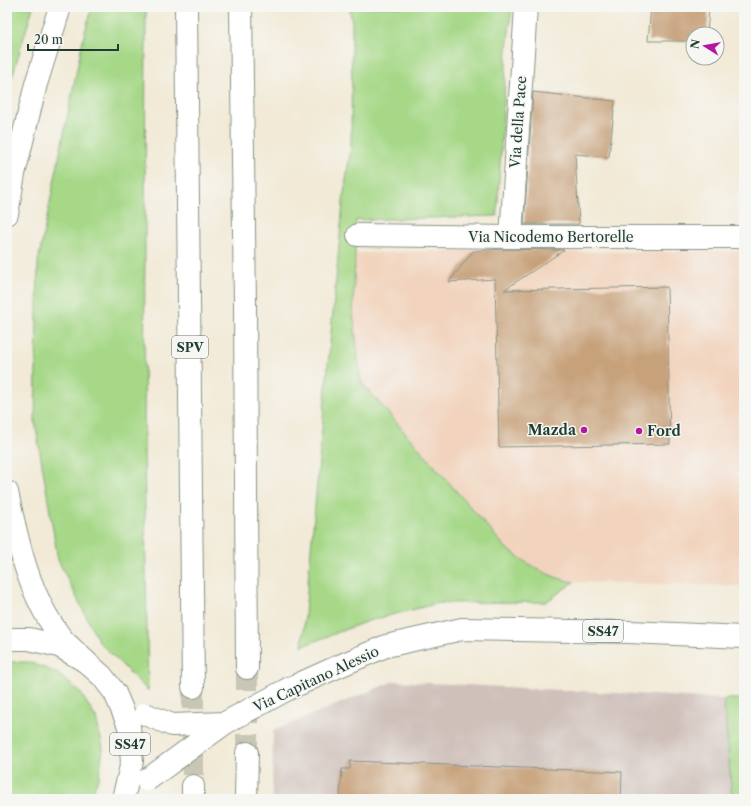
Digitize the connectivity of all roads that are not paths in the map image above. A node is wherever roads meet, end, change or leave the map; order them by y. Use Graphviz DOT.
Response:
graph roads {
  1 [pos="60,7"];
  2 [pos="186,7"];
  3 [pos="241,7"];
  4 [pos="526,7"];
  5 [pos="7,214"];
  6 [pos="358,235"];
  7 [pos="510,237"];
  8 [pos="744,237"];
  9 [pos="7,492"];
  10 [pos="744,637"];
  11 [pos="7,639"];
  12 [pos="86,661"];
  13 [pos="246,668"];
  14 [pos="193,687"];
  15 [pos="115,693"];
  16 [pos="225,723"];
  17 [pos="247,753"];
  18 [pos="124,798"];
  19 [pos="246,799"];
  1 -- 5 [label="main road"];
  2 -- 14 [label="main road, SPV"];
  3 -- 13 [label="main road"];
  4 -- 7 [label="main road, Via della Pace"];
  6 -- 7 [label="main road, Via Nicodemo Bertorelle"];
  7 -- 8 [label="main road, Via Nicodemo Bertorelle"];
  9 -- 12 [label="main road, SS47"];
  10 -- 16 [label="main road, Via Capitano Alessio / SS47, bridge"];
  11 -- 12 [label="main road, SS47"];
  12 -- 15 [label="main road, SS47"];
  15 -- 16 [label="main road, Via Capitano Alessio / SS47, bridge"];
  15 -- 18 [label="main road, SS47"];
  16 -- 18 [label="main road, Via Capitano Alessio / SS47, bridge"];
  17 -- 19 [label="main road"];
}
